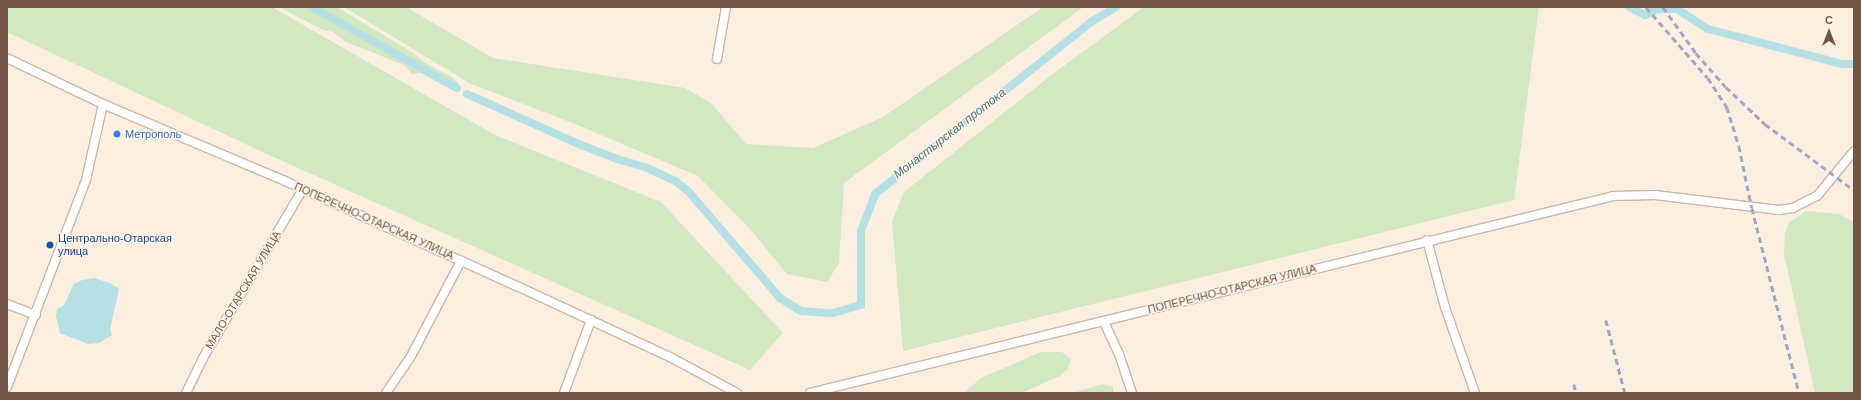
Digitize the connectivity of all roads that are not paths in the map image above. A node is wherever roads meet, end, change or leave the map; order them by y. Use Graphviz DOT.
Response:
graph roads {
  1 [pos="726,7"];
  2 [pos="7,58"];
  3 [pos="717,59"];
  4 [pos="103,104"];
  5 [pos="1854,151"];
  6 [pos="303,189"];
  7 [pos="1427,240"];
  8 [pos="461,261"];
  9 [pos="7,304"];
  10 [pos="36,315"];
  11 [pos="591,320"];
  12 [pos="1104,322"];
  13 [pos="7,387"];
  14 [pos="732,392"];
  15 [pos="186,393"];
  16 [pos="386,393"];
  17 [pos="564,393"];
  18 [pos="810,393"];
  19 [pos="1132,393"];
  20 [pos="1475,393"];
  1 -- 3 [label="street"];
  2 -- 4 [label="street, ПОПЕРЕЧНО-ОТАРСКАЯ УЛИЦА"];
  4 -- 6 [label="street, ПОПЕРЕЧНО-ОТАРСКАЯ УЛИЦА"];
  4 -- 10 [label="street"];
  5 -- 7 [label="street, ПОПЕРЕЧНО-ОТАРСКАЯ УЛИЦА"];
  6 -- 8 [label="street, ПОПЕРЕЧНО-ОТАРСКАЯ УЛИЦА"];
  6 -- 15 [label="street, МАЛО-ОТАРСКАЯ УЛИЦА"];
  7 -- 12 [label="street, ПОПЕРЕЧНО-ОТАРСКАЯ УЛИЦА"];
  7 -- 20 [label="street"];
  8 -- 11 [label="street, ПОПЕРЕЧНО-ОТАРСКАЯ УЛИЦА"];
  8 -- 16 [label="street"];
  9 -- 10 [label="street"];
  10 -- 13 [label="street"];
  11 -- 14 [label="street, ПОПЕРЕЧНО-ОТАРСКАЯ УЛИЦА"];
  11 -- 17 [label="street"];
  12 -- 18 [label="street, ПОПЕРЕЧНО-ОТАРСКАЯ УЛИЦА"];
  12 -- 19 [label="street"];
}
